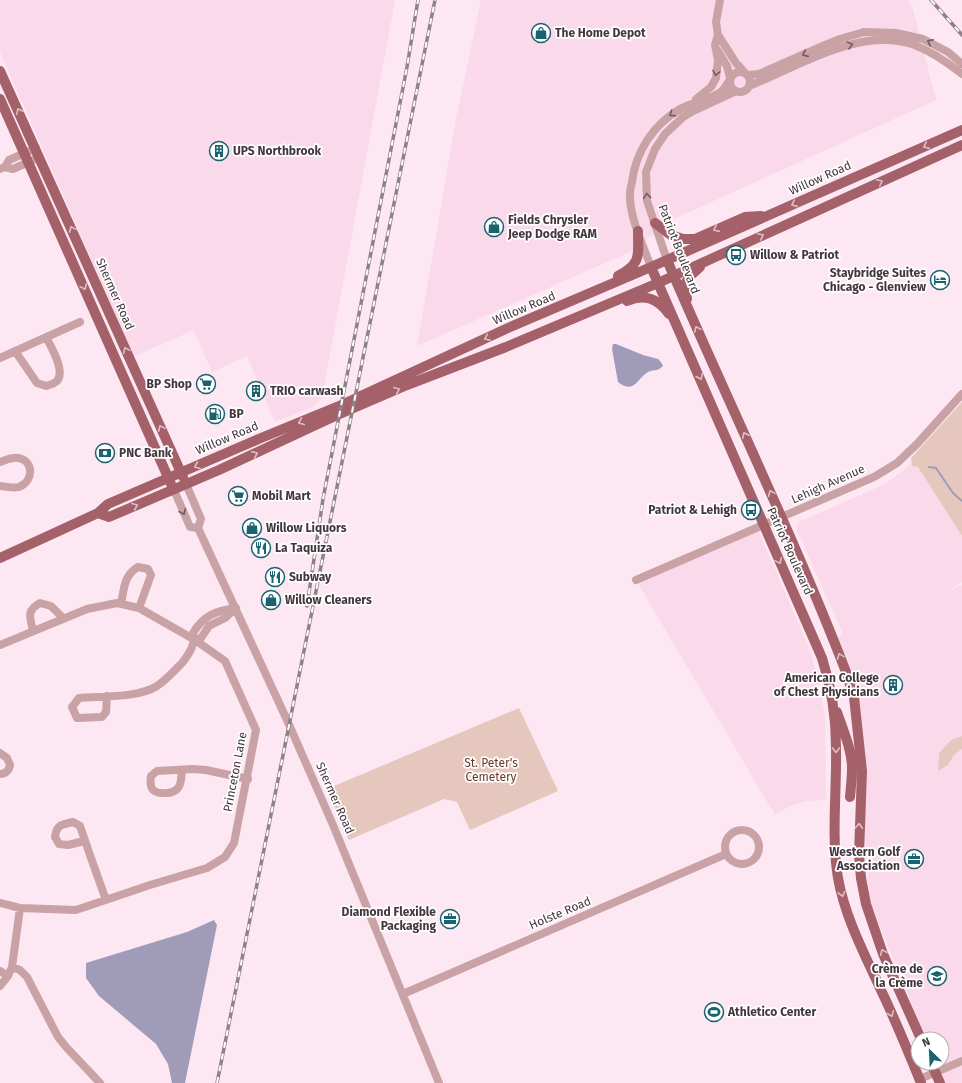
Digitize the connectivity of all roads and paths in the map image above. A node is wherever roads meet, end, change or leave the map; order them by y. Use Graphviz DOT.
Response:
graph roads {
  1 [pos="720,0"];
  2 [pos="718,35"];
  3 [pos="715,45"];
  4 [pos="962,64"];
  5 [pos="0,71"];
  6 [pos="746,74"];
  7 [pos="962,74"];
  8 [pos="730,80"];
  9 [pos="749,86"];
  10 [pos="736,91"];
  11 [pos="0,99"];
  12 [pos="687,105"];
  13 [pos="962,130"];
  14 [pos="962,145"];
  15 [pos="38,153"];
  16 [pos="26,158"];
  17 [pos="2,168"];
  18 [pos="767,216"];
  19 [pos="655,223"];
  20 [pos="638,231"];
  21 [pos="713,258"];
  22 [pos="667,260"];
  23 [pos="651,267"];
  24 [pos="674,276"];
  25 [pos="658,283"];
  26 [pos="689,312"];
  27 [pos="80,322"];
  28 [pos="508,328"];
  29 [pos="46,337"];
  30 [pos="684,341"];
  31 [pos="506,347"];
  32 [pos="15,351"];
  33 [pos="0,358"];
  34 [pos="962,394"];
  35 [pos="0,462"];
  36 [pos="181,472"];
  37 [pos="168,478"];
  38 [pos="186,484"];
  39 [pos="0,486"];
  40 [pos="174,490"];
  41 [pos="98,513"];
  42 [pos="782,518"];
  43 [pos="764,525"];
  44 [pos="198,528"];
  45 [pos="0,558"];
  46 [pos="636,580"];
  47 [pos="121,604"];
  48 [pos="139,608"];
  49 [pos="236,608"];
  50 [pos="63,618"];
  51 [pos="33,631"];
  52 [pos="195,640"];
  53 [pos="0,645"];
  54 [pos="832,695"];
  55 [pos="107,696"];
  56 [pos="0,753"];
  57 [pos="182,770"];
  58 [pos="0,774"];
  59 [pos="248,779"];
  60 [pos="850,797"];
  61 [pos="861,798"];
  62 [pos="836,808"];
  63 [pos="84,840"];
  64 [pos="726,854"];
  65 [pos="106,900"];
  66 [pos="0,903"];
  67 [pos="20,908"];
  68 [pos="12,967"];
  69 [pos="0,971"];
  70 [pos="8,976"];
  71 [pos="0,986"];
  72 [pos="404,994"];
  73 [pos="917,1031"];
  74 [pos="962,1061"];
  75 [pos="950,1064"];
  76 [pos="931,1071"];
  77 [pos="935,1071"];
  78 [pos="921,1081"];
  79 [pos="100,1083"];
  80 [pos="439,1083"];
  81 [pos="940,1083"];
  1 -- 2 [label="street"];
  2 -- 3 [label="street"];
  2 -- 6 [label="street"];
  3 -- 8 [label="street"];
  3 -- 12 [label="street, one-way"];
  4 -- 6 [label="street, Patriot Boulevard, one-way"];
  15 -- 5 [label="main road, Shermer Road, one-way"];
  6 -- 8 [label="street, Patriot Boulevard"];
  6 -- 9 [label="street"];
  9 -- 7 [label="street, Patriot Boulevard, one-way"];
  8 -- 10 [label="street"];
  8 -- 12 [label="street, Patriot Boulevard"];
  9 -- 10 [label="street, Patriot Boulevard"];
  19 -- 10 [label="street, Patriot Boulevard, one-way"];
  11 -- 16 [label="main road, Shermer Road"];
  12 -- 20 [label="street, Patriot Boulevard, one-way"];
  13 -- 18 [label="main road, Willow Road, one-way"];
  21 -- 14 [label="main road, Willow Road, one-way"];
  15 -- 16 [label="street"];
  36 -- 15 [label="main road, Shermer Road, one-way"];
  16 -- 17 [label="street"];
  16 -- 37 [label="main road, Shermer Road, one-way"];
  18 -- 19 [label="main road, one-way"];
  18 -- 22 [label="main road, Willow Road"];
  19 -- 22 [label="street, Patriot Boulevard"];
  20 -- 23 [label="street, Patriot Boulevard"];
  20 -- 28 [label="main road"];
  21 -- 24 [label="main road, Willow Road"];
  21 -- 26 [label="main road"];
  22 -- 23 [label="main road, Willow Road"];
  22 -- 24 [label="main road, Patriot Boulevard"];
  23 -- 25 [label="main road, Patriot Boulevard"];
  23 -- 28 [label="main road, Willow Road"];
  24 -- 25 [label="main road, Willow Road"];
  24 -- 26 [label="main road, Patriot Boulevard"];
  25 -- 30 [label="main road, Patriot Boulevard"];
  25 -- 31 [label="main road, Willow Road"];
  42 -- 26 [label="main road, Patriot Boulevard, one-way"];
  27 -- 29 [label="street"];
  28 -- 36 [label="main road, Willow Road, one-way"];
  29 -- 32 [label="street"];
  29 -- 32 [label="street"];
  30 -- 31 [label="main road"];
  30 -- 43 [label="main road, Patriot Boulevard, one-way"];
  38 -- 31 [label="main road, Willow Road, one-way"];
  32 -- 33 [label="street"];
  34 -- 42 [label="street, Lehigh Avenue"];
  35 -- 39 [label="street"];
  36 -- 37 [label="main road, Willow Road"];
  36 -- 38 [label="main road, Shermer Road"];
  37 -- 40 [label="main road, Shermer Road"];
  37 -- 41 [label="main road, Willow Road"];
  38 -- 40 [label="main road, Willow Road"];
  38 -- 44 [label="street, Shermer Road"];
  41 -- 40 [label="main road, Willow Road, one-way"];
  40 -- 44 [label="street, Shermer Road, one-way"];
  41 -- 45 [label="main road, Willow Road"];
  42 -- 43 [label="street, Lehigh Avenue"];
  61 -- 42 [label="main road, Patriot Boulevard, one-way"];
  43 -- 46 [label="street, Lehigh Avenue"];
  43 -- 54 [label="main road, Patriot Boulevard, one-way"];
  44 -- 49 [label="street, Shermer Road"];
  47 -- 48 [label="street, Princeton Lane"];
  47 -- 48 [label="street"];
  47 -- 50 [label="street, Princeton Lane"];
  48 -- 52 [label="street, Princeton Lane"];
  49 -- 52 [label="street"];
  49 -- 72 [label="street, Shermer Road"];
  50 -- 51 [label="street, Princeton Lane"];
  50 -- 51 [label="street"];
  51 -- 53 [label="street, Princeton Lane"];
  52 -- 55 [label="street"];
  52 -- 59 [label="street, Princeton Lane"];
  54 -- 60 [label="main road"];
  54 -- 62 [label="main road, Patriot Boulevard, one-way"];
  56 -- 58 [label="street"];
  57 -- 59 [label="street"];
  59 -- 65 [label="street, Princeton Lane"];
  60 -- 61 [label="main road"];
  60 -- 62 [label="main road"];
  73 -- 61 [label="main road, Patriot Boulevard, one-way"];
  62 -- 78 [label="main road, Patriot Boulevard, one-way"];
  63 -- 65 [label="street"];
  64 -- 64 [label="street"];
  64 -- 72 [label="street, Holste Road"];
  65 -- 67 [label="street, Princeton Lane"];
  66 -- 67 [label="street, Princeton Lane"];
  67 -- 68 [label="street"];
  68 -- 70 [label="street"];
  68 -- 79 [label="street"];
  69 -- 70 [label="street"];
  70 -- 71 [label="street"];
  72 -- 80 [label="street, Shermer Road"];
  74 -- 75 [label="street"];
  76 -- 78 [label="street"];
  77 -- 81 [label="main road"];
}
